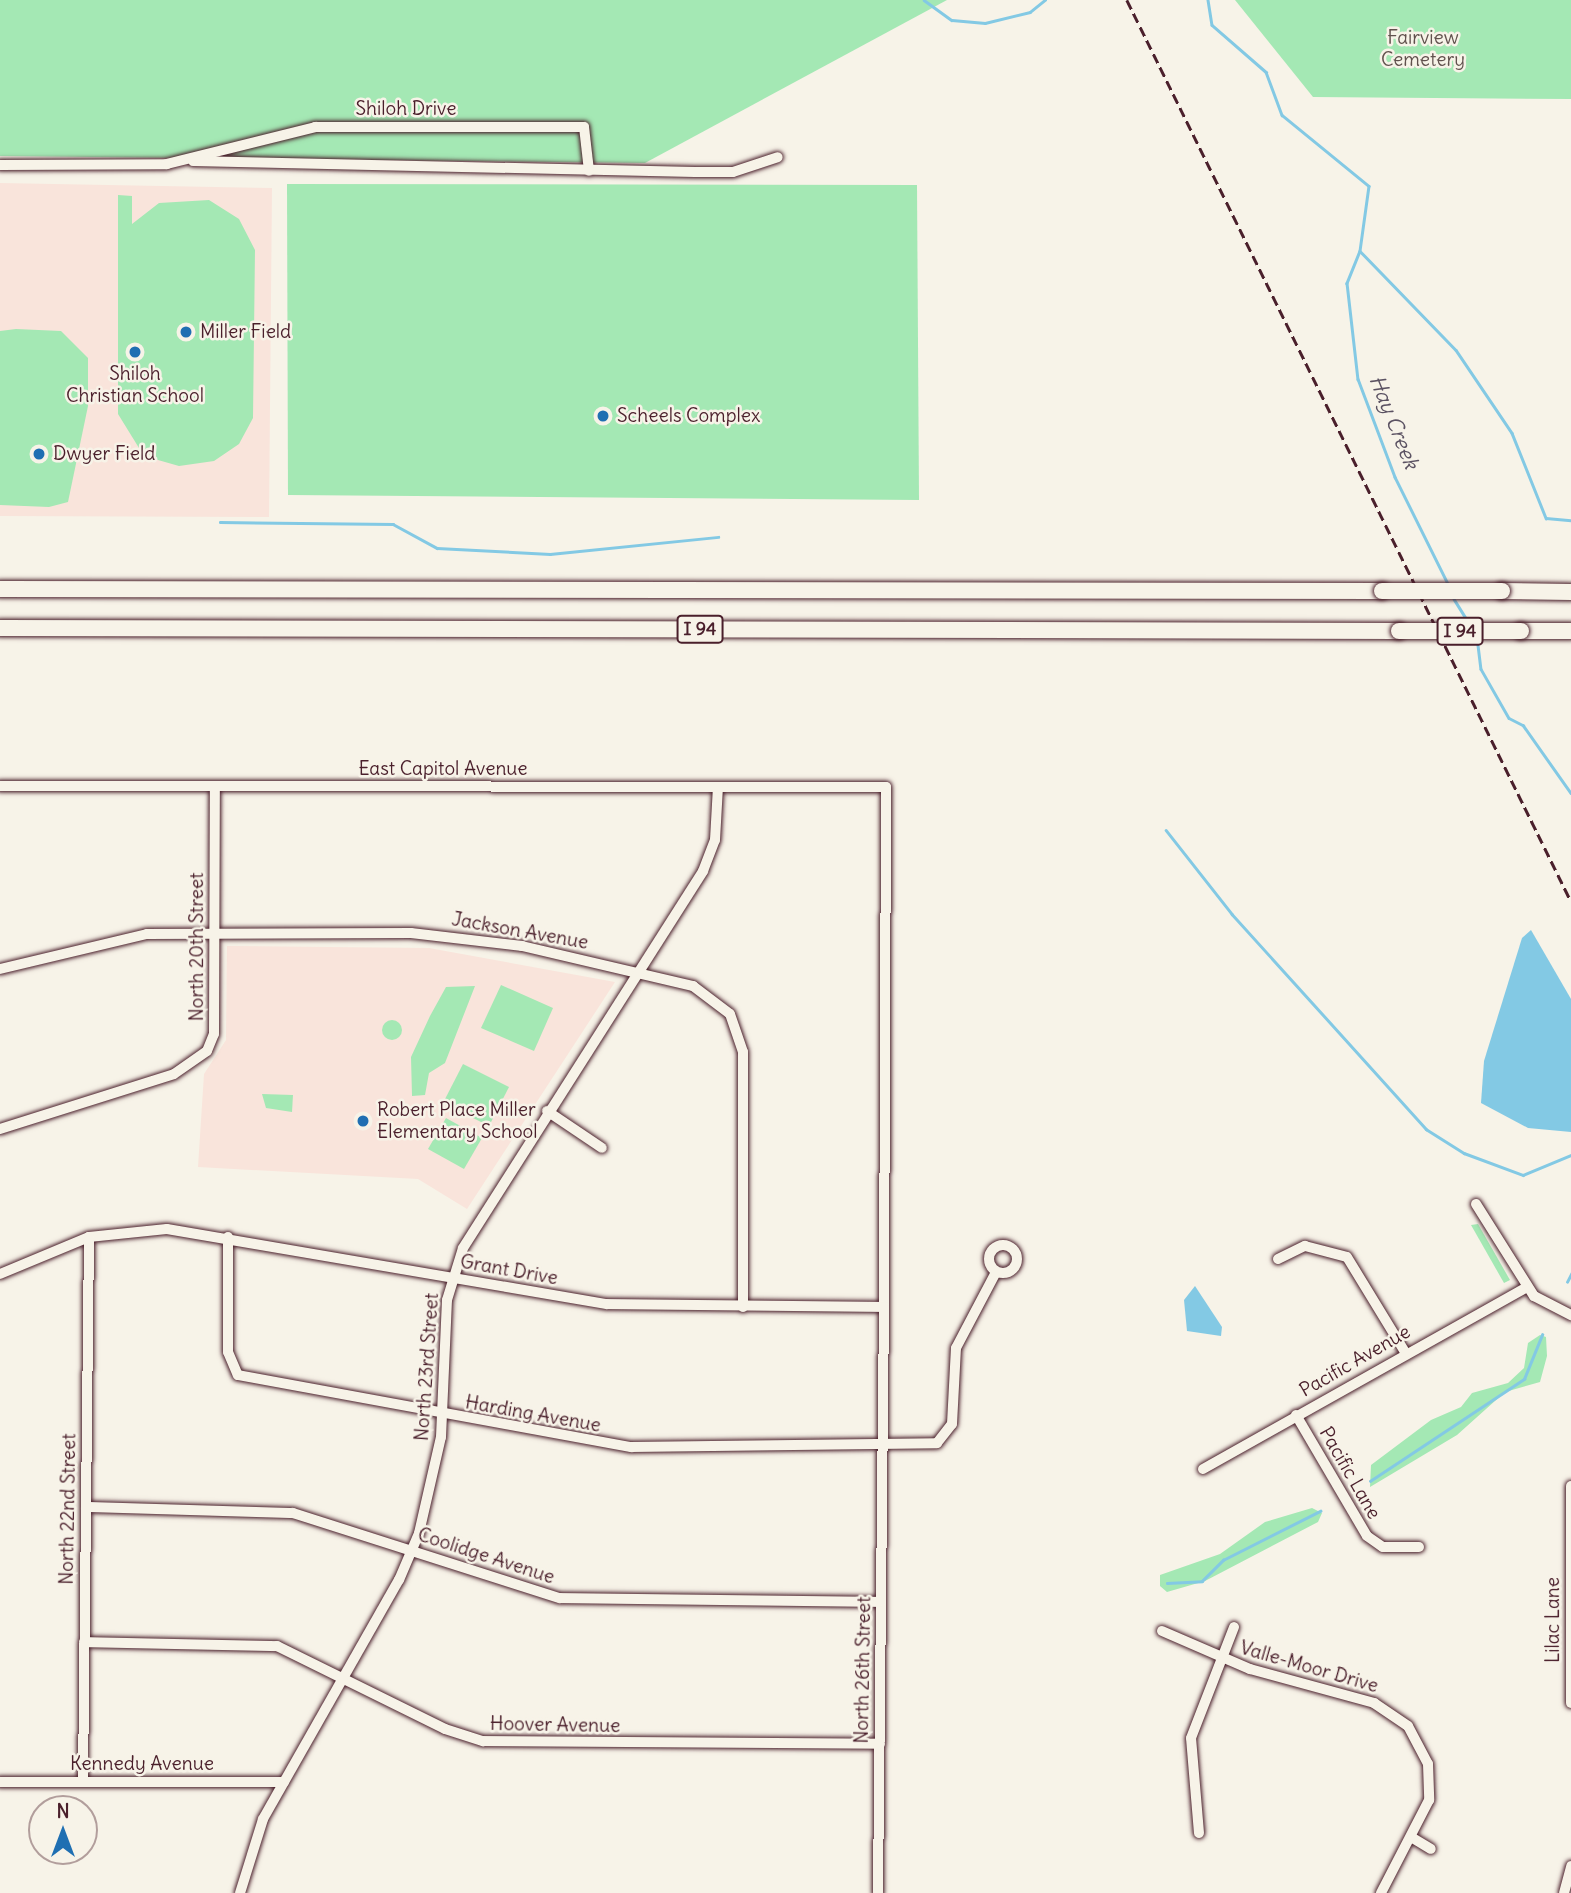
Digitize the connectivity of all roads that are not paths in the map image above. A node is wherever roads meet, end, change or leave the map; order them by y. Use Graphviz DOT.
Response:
graph roads {
  1 [pos="778,157"];
  2 [pos="187,160"];
  3 [pos="0,165"];
  4 [pos="590,171"];
  5 [pos="0,590"];
  6 [pos="1571,592"];
  7 [pos="0,628"];
  8 [pos="1571,631"];
  9 [pos="0,786"];
  10 [pos="215,786"];
  11 [pos="718,788"];
  12 [pos="214,932"];
  13 [pos="0,969"];
  14 [pos="638,973"];
  15 [pos="547,1111"];
  16 [pos="0,1129"];
  17 [pos="602,1148"];
  18 [pos="1476,1204"];
  19 [pos="89,1237"];
  20 [pos="228,1237"];
  21 [pos="1278,1259"];
  22 [pos="996,1272"];
  23 [pos="0,1274"];
  24 [pos="452,1277"];
  25 [pos="1527,1287"];
  26 [pos="743,1307"];
  27 [pos="884,1307"];
  28 [pos="1571,1315"];
  29 [pos="1405,1352"];
  30 [pos="443,1415"];
  31 [pos="1296,1415"];
  32 [pos="882,1447"];
  33 [pos="1203,1469"];
  34 [pos="1571,1486"];
  35 [pos="86,1507"];
  36 [pos="1571,1537"];
  37 [pos="1419,1547"];
  38 [pos="412,1551"];
  39 [pos="881,1602"];
  40 [pos="1234,1627"];
  41 [pos="1162,1631"];
  42 [pos="85,1642"];
  43 [pos="1221,1659"];
  44 [pos="345,1676"];
  45 [pos="1571,1703"];
  46 [pos="880,1744"];
  47 [pos="0,1782"];
  48 [pos="83,1782"];
  49 [pos="284,1782"];
  50 [pos="1199,1833"];
  51 [pos="1411,1837"];
  52 [pos="1431,1849"];
  53 [pos="1571,1866"];
  54 [pos="240,1893"];
  55 [pos="877,1893"];
  56 [pos="1381,1893"];
  57 [pos="1564,1893"];
  1 -- 4 [label="street, Shiloh Drive"];
  2 -- 3 [label="street, Shiloh Drive"];
  2 -- 4 [label="street, Shiloh Drive"];
  2 -- 4 [label="street, Shiloh Drive"];
  5 -- 6 [label="highway, I 94, bridge"];
  7 -- 8 [label="highway, I 94, bridge"];
  9 -- 10 [label="street, East Capitol Avenue"];
  10 -- 11 [label="street, East Capitol Avenue"];
  10 -- 12 [label="street, North 20th Street"];
  11 -- 14 [label="street, North 23rd Street"];
  11 -- 27 [label="street, East Capitol Avenue"];
  12 -- 13 [label="street, Jackson Avenue"];
  12 -- 14 [label="street, Jackson Avenue"];
  12 -- 16 [label="street, North 20th Street"];
  14 -- 15 [label="street, North 23rd Street"];
  14 -- 26 [label="street, Jackson Avenue"];
  15 -- 17 [label="street"];
  15 -- 24 [label="street, North 23rd Street"];
  18 -- 25 [label="street"];
  19 -- 20 [label="street, Grant Drive"];
  19 -- 23 [label="street, Grant Drive"];
  19 -- 35 [label="street, North 22nd Street"];
  20 -- 24 [label="street, Grant Drive"];
  20 -- 30 [label="street, Harding Avenue"];
  21 -- 29 [label="street"];
  22 -- 32 [label="street, Harding Avenue"];
  24 -- 26 [label="street, Grant Drive"];
  24 -- 30 [label="street, North 23rd Street"];
  25 -- 28 [label="street"];
  25 -- 29 [label="street, Pacific Avenue"];
  26 -- 27 [label="street, Grant Drive"];
  27 -- 32 [label="street"];
  29 -- 31 [label="street, Pacific Avenue"];
  30 -- 32 [label="street, Harding Avenue"];
  30 -- 38 [label="street, North 23rd Street"];
  31 -- 33 [label="street, Pacific Avenue"];
  31 -- 37 [label="street, Pacific Lane"];
  32 -- 39 [label="street, North 26th Street"];
  34 -- 36 [label="street, Lilac Lane"];
  35 -- 38 [label="street, Coolidge Avenue"];
  35 -- 42 [label="street, North 22nd Street"];
  36 -- 45 [label="street, Lilac Lane"];
  38 -- 39 [label="street, Coolidge Avenue"];
  38 -- 44 [label="street, North 23rd Street"];
  39 -- 46 [label="street, North 26th Street"];
  40 -- 43 [label="street"];
  41 -- 43 [label="street, Valle-Moor Drive"];
  42 -- 44 [label="street, Hoover Avenue"];
  42 -- 48 [label="street, North 22nd Street"];
  43 -- 50 [label="street"];
  43 -- 51 [label="street, Valle-Moor Drive"];
  44 -- 46 [label="street, Hoover Avenue"];
  44 -- 49 [label="street, North 23rd Street"];
  46 -- 55 [label="street, North 26th Street"];
  47 -- 48 [label="street, Kennedy Avenue"];
  48 -- 49 [label="street, Kennedy Avenue"];
  49 -- 54 [label="street, North 23rd Street"];
  51 -- 52 [label="street"];
  51 -- 56 [label="street, Valle-Moor Drive"];
  53 -- 57 [label="street"];
}
